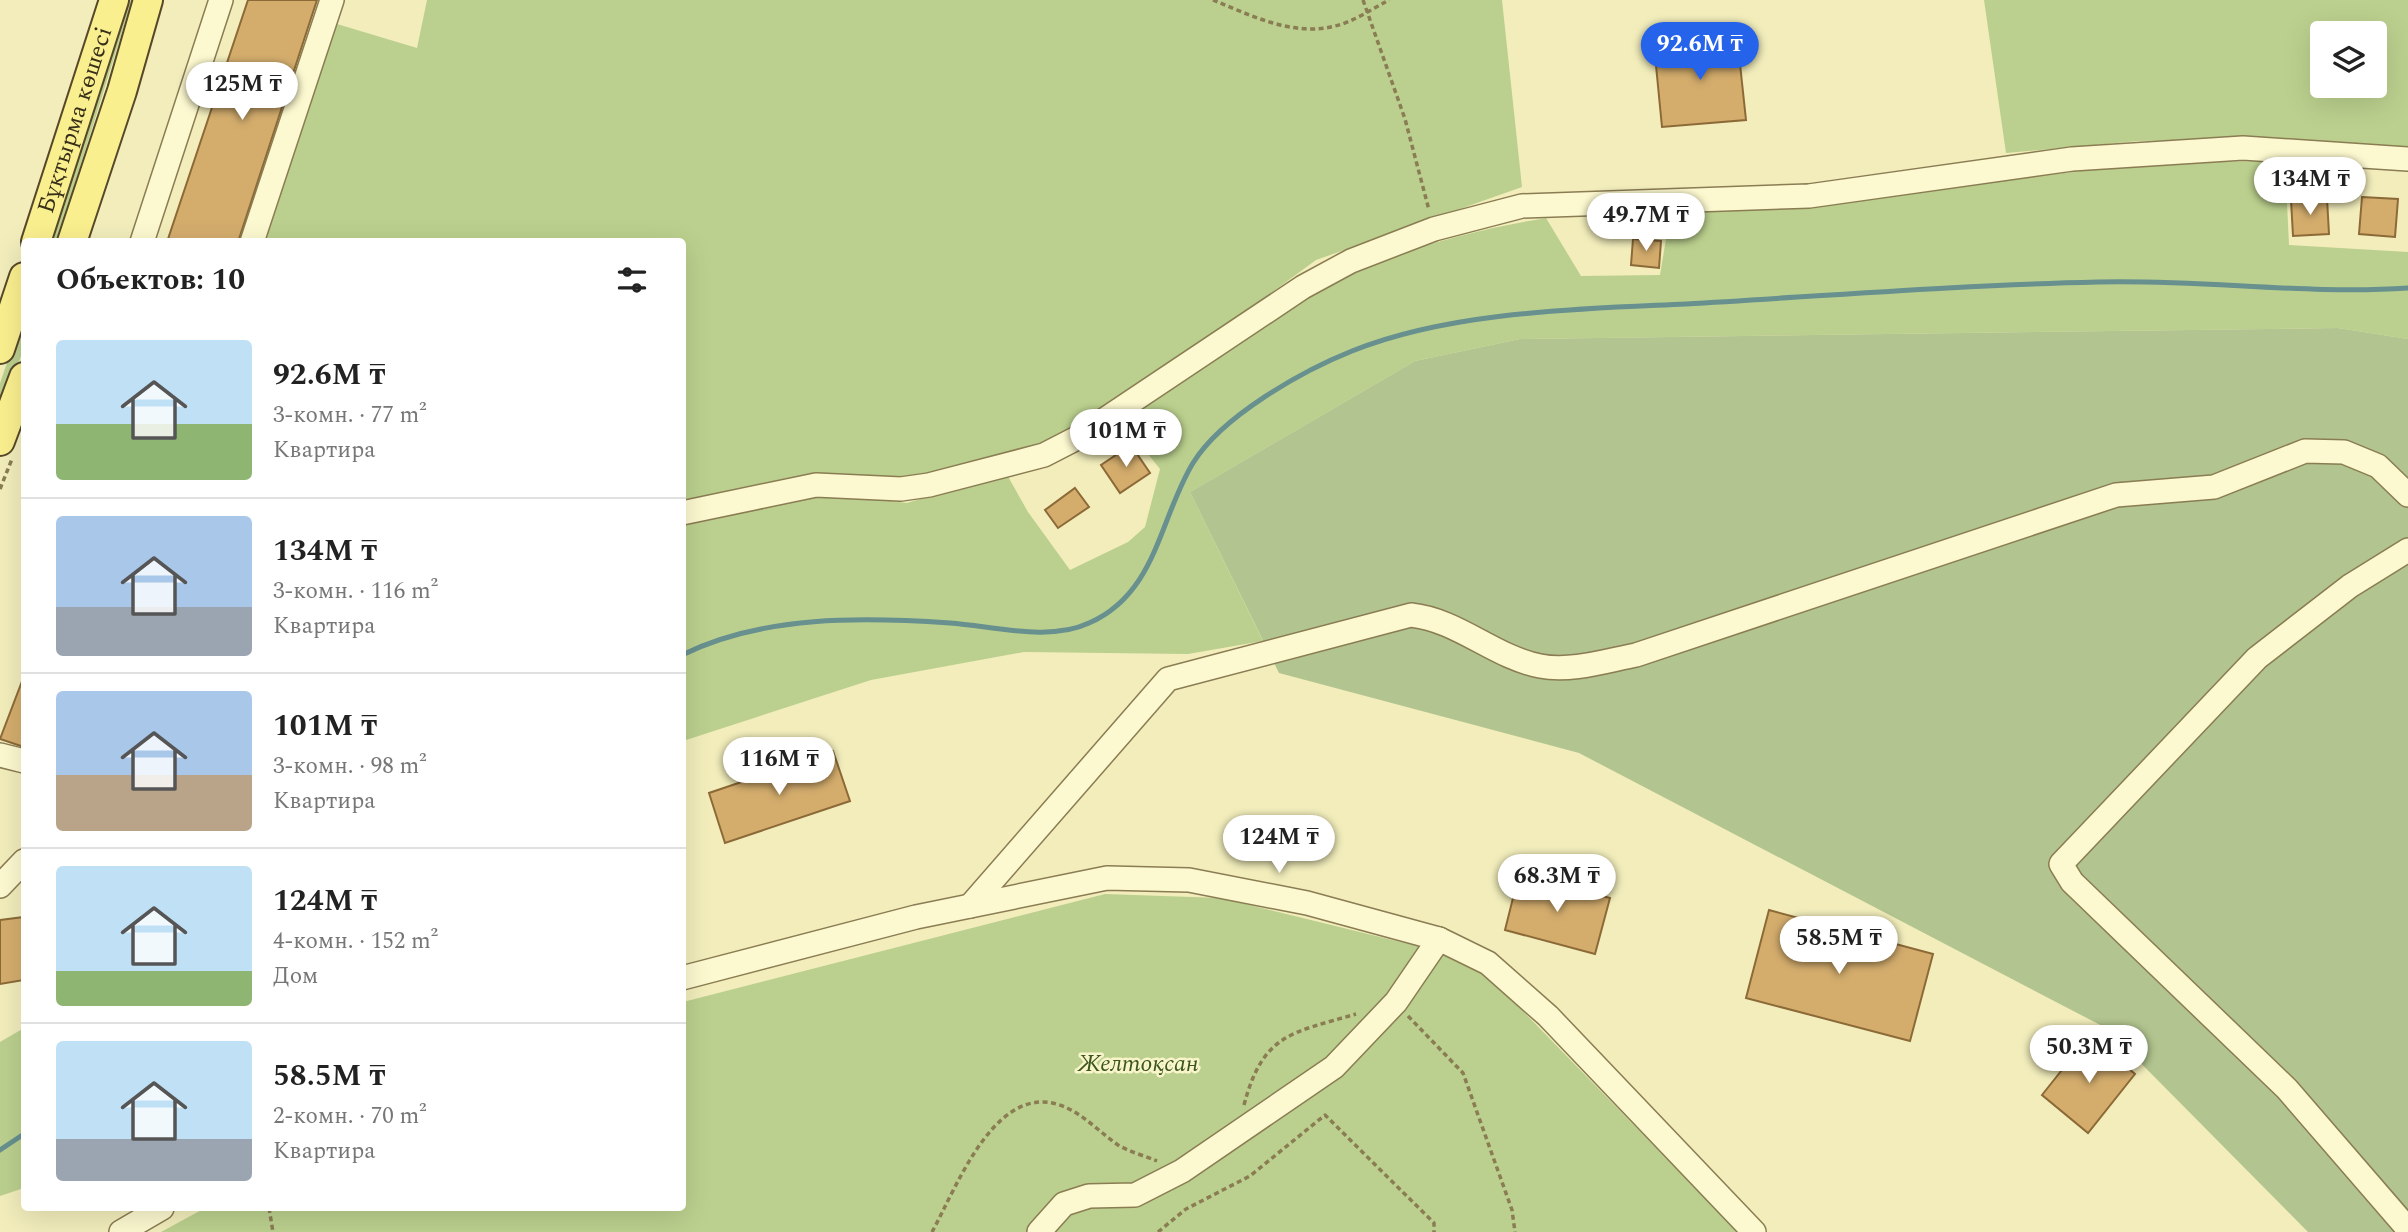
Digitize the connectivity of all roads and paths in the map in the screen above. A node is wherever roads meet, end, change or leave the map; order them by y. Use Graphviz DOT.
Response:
graph roads {
  1 [pos="114,0"];
  2 [pos="148,0"];
  3 [pos="220,0"];
  4 [pos="332,0"];
  5 [pos="1213,0"];
  6 [pos="1363,0"];
  7 [pos="1389,0"];
  8 [pos="1367,12"];
  9 [pos="2408,159"];
  10 [pos="1434,229"];
  11 [pos="37,238"];
  12 [pos="73,238"];
  13 [pos="143,238"];
  14 [pos="253,238"];
  15 [pos="21,286"];
  16 [pos="0,349"];
  17 [pos="21,385"];
  18 [pos="0,441"];
  19 [pos="2408,495"];
  20 [pos="686,512"];
  21 [pos="2408,551"];
  22 [pos="0,755"];
  23 [pos="21,760"];
  24 [pos="21,864"];
  25 [pos="0,886"];
  26 [pos="970,906"];
  27 [pos="1439,939"];
  28 [pos="686,977"];
  29 [pos="1396,1002"];
  30 [pos="1235,1135"];
  31 [pos="1182,1171"];
  32 [pos="157,1211"];
  33 [pos="270,1211"];
  34 [pos="2408,1229"];
  35 [pos="121,1232"];
  36 [pos="274,1232"];
  37 [pos="932,1232"];
  38 [pos="1039,1232"];
  39 [pos="1158,1232"];
  40 [pos="1434,1232"];
  41 [pos="1515,1232"];
  42 [pos="1754,1232"];
  1 -- 11 [label="main road, Бұқтырма көшесі"];
  2 -- 12 [label="main road, Бұқтырма көшесі"];
  3 -- 13 [label="street"];
  4 -- 14 [label="street"];
  5 -- 8 [label="path"];
  6 -- 8 [label="path"];
  7 -- 8 [label="path"];
  8 -- 10 [label="path"];
  9 -- 10 [label="street"];
  10 -- 20 [label="street"];
  15 -- 16 [label="main road"];
  17 -- 18 [label="main road"];
  19 -- 26 [label="street"];
  21 -- 34 [label="street"];
  22 -- 23 [label="street"];
  24 -- 25 [label="street"];
  26 -- 27 [label="street"];
  26 -- 28 [label="street"];
  27 -- 29 [label="street"];
  27 -- 42 [label="street"];
  29 -- 30 [label="street"];
  29 -- 30 [label="path"];
  29 -- 41 [label="path"];
  30 -- 31 [label="street"];
  31 -- 37 [label="path"];
  31 -- 38 [label="street"];
  32 -- 35 [label="street"];
  33 -- 36 [label="path"];
  39 -- 40 [label="path"];
}
